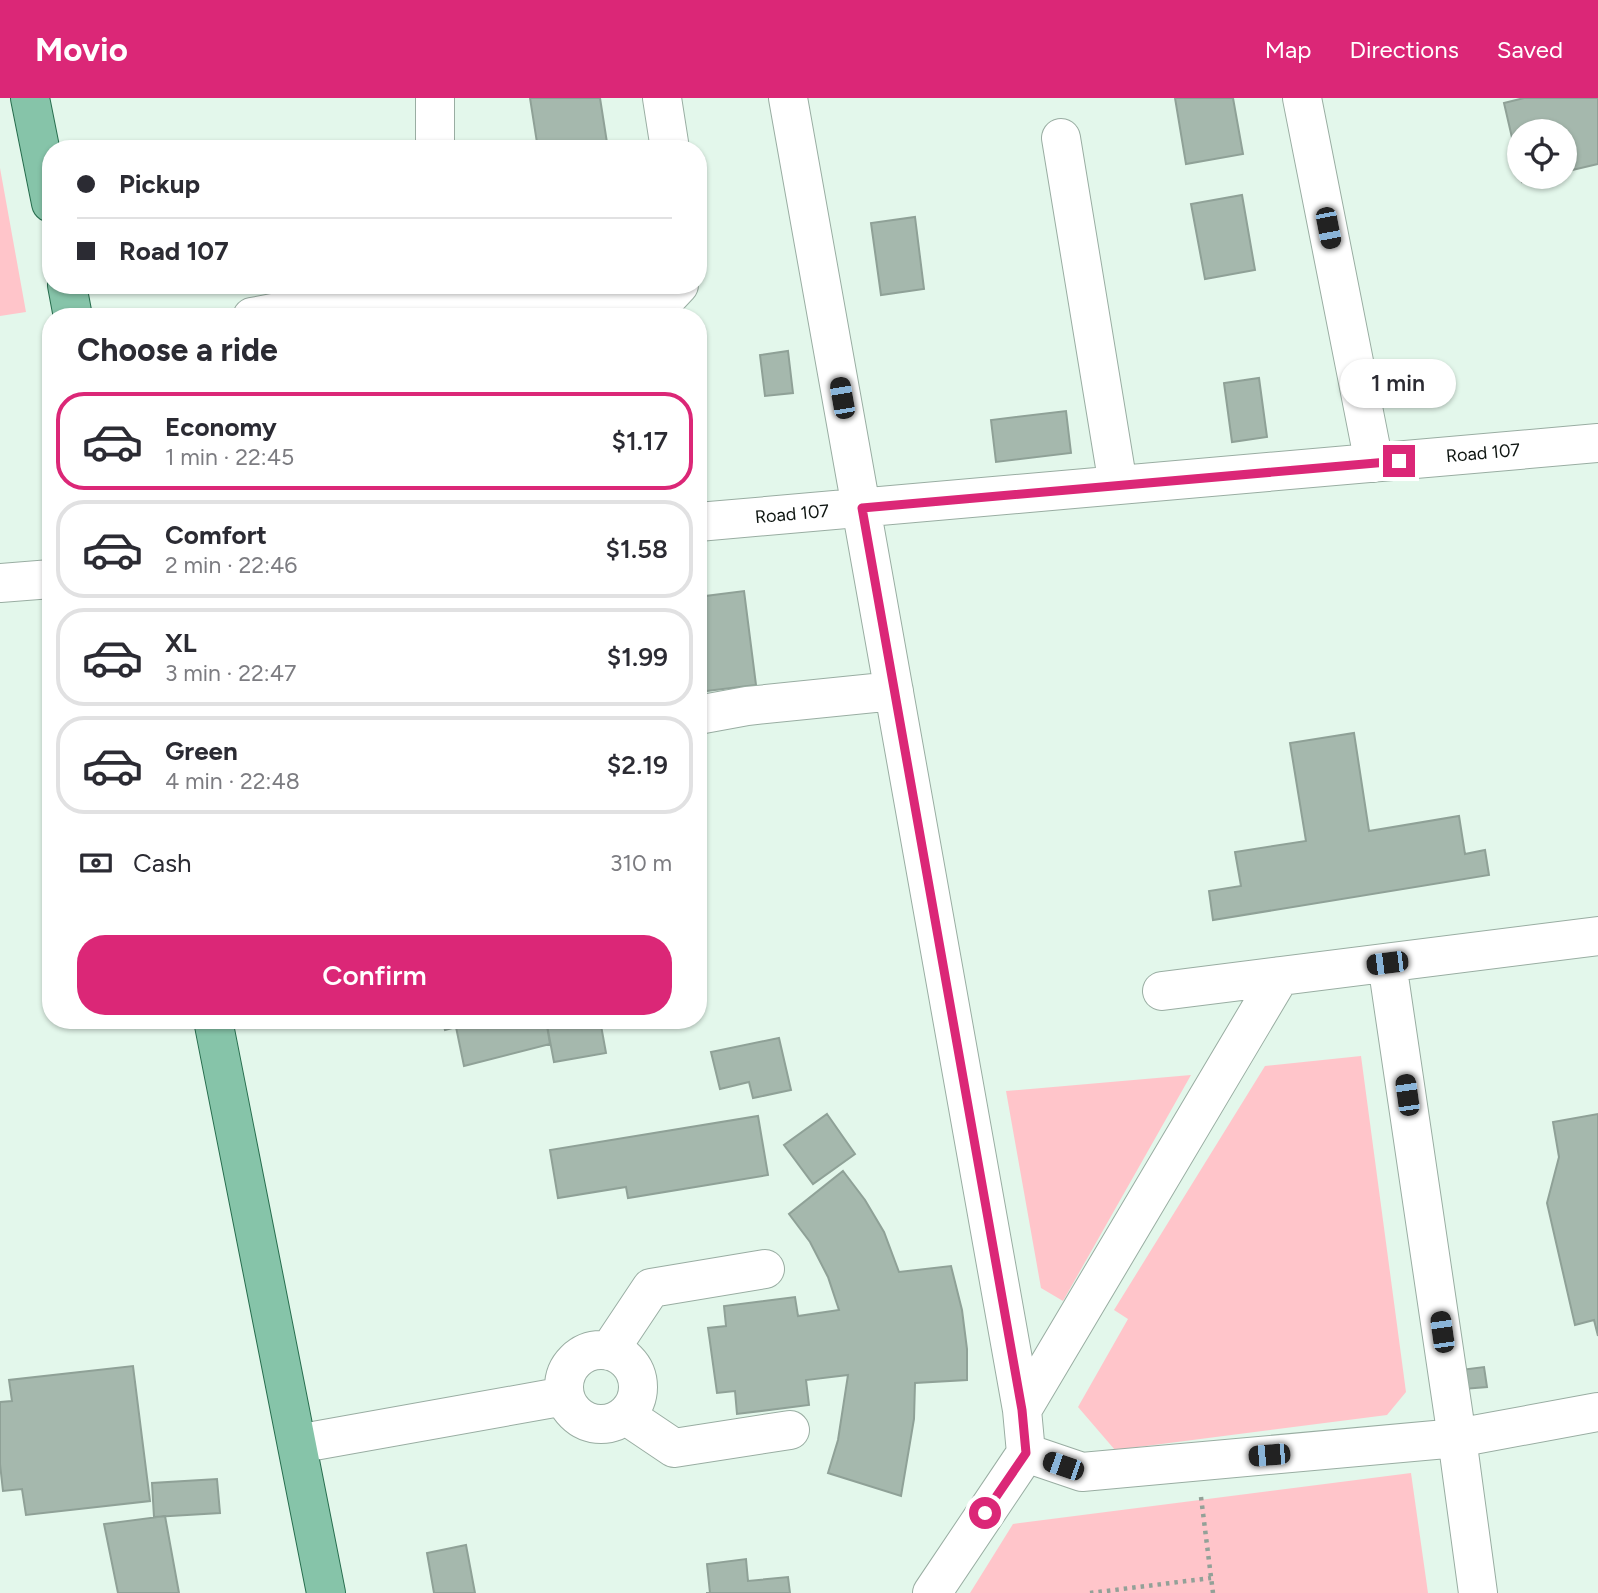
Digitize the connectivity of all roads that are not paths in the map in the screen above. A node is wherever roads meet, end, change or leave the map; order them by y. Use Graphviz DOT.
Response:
graph roads {
  1 [pos="30,98"];
  2 [pos="435,98"];
  3 [pos="662,98"];
  4 [pos="788,98"];
  5 [pos="1302,98"];
  6 [pos="1061,138"];
  7 [pos="435,140"];
  8 [pos="669,140"];
  9 [pos="42,158"];
  10 [pos="367,294"];
  11 [pos="403,294"];
  12 [pos="671,294"];
  13 [pos="299,308"];
  14 [pos="589,308"];
  15 [pos="589,308"];
  16 [pos="1598,443"];
  17 [pos="1374,463"];
  18 [pos="1118,485"];
  19 [pos="862,508"];
  20 [pos="707,521"];
  21 [pos="42,580"];
  22 [pos="0,583"];
  23 [pos="894,691"];
  24 [pos="707,713"];
  25 [pos="1598,936"];
  26 [pos="1387,963"];
  27 [pos="1280,976"];
  28 [pos="1162,991"];
  29 [pos="215,1029"];
  30 [pos="765,1269"];
  31 [pos="609,1351"];
  32 [pos="565,1396"];
  33 [pos="1022,1410"];
  34 [pos="1598,1412"];
  35 [pos="625,1415"];
  36 [pos="790,1430"];
  37 [pos="1457,1438"];
  38 [pos="297,1444"];
  39 [pos="1026,1453"];
  40 [pos="326,1593"];
  41 [pos="932,1593"];
  42 [pos="1478,1593"];
  1 -- 9 [label="main road"];
  2 -- 7 [label="street"];
  3 -- 8 [label="street"];
  4 -- 19 [label="street"];
  5 -- 17 [label="street"];
  6 -- 18 [label="street"];
  10 -- 13 [label="street"];
  11 -- 15 [label="street"];
  12 -- 14 [label="street"];
  16 -- 17 [label="street, Road 107"];
  17 -- 18 [label="street, Road 107"];
  18 -- 19 [label="street, Road 107"];
  19 -- 20 [label="street, Road 107"];
  19 -- 23 [label="street"];
  21 -- 22 [label="street"];
  23 -- 24 [label="street"];
  23 -- 33 [label="street"];
  25 -- 26 [label="street"];
  26 -- 27 [label="street"];
  26 -- 37 [label="street"];
  27 -- 28 [label="street"];
  27 -- 33 [label="street"];
  29 -- 38 [label="main road"];
  30 -- 31 [label="street"];
  31 -- 32 [label="street"];
  31 -- 35 [label="street"];
  32 -- 35 [label="street"];
  32 -- 38 [label="street"];
  33 -- 39 [label="street"];
  34 -- 37 [label="street"];
  35 -- 36 [label="street"];
  37 -- 39 [label="street"];
  37 -- 42 [label="street"];
  38 -- 40 [label="main road"];
  39 -- 41 [label="street"];
}
